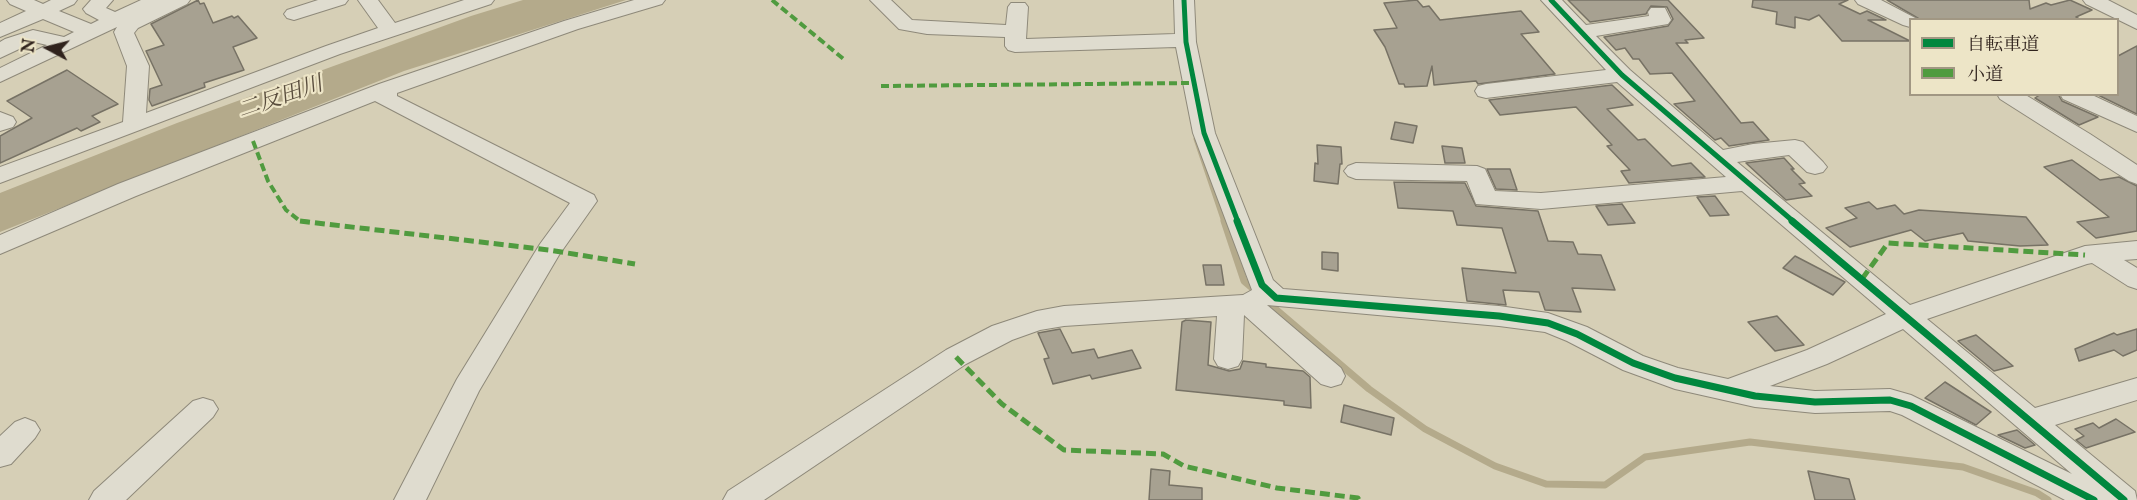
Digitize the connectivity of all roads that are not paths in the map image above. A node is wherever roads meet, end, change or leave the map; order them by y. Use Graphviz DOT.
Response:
graph roads {
  1 [pos="17,0"];
  2 [pos="67,0"];
  3 [pos="103,0"];
  4 [pos="157,0"];
  5 [pos="180,0"];
  6 [pos="338,0"];
  7 [pos="368,0"];
  8 [pos="484,0"];
  9 [pos="655,0"];
  10 [pos="880,0"];
  11 [pos="1184,0"];
  12 [pos="1551,0"];
  13 [pos="1865,0"];
  14 [pos="2094,0"];
  15 [pos="2137,5"];
  16 [pos="0,7"];
  17 [pos="1018,7"];
  18 [pos="418,10"];
  19 [pos="43,11"];
  20 [pos="0,12"];
  21 [pos="1658,12"];
  22 [pos="294,14"];
  23 [pos="2110,16"];
  24 [pos="2119,18"];
  25 [pos="0,20"];
  26 [pos="115,20"];
  27 [pos="1909,20"];
  28 [pos="2137,23"];
  29 [pos="390,30"];
  30 [pos="0,31"];
  31 [pos="1016,31"];
  32 [pos="91,32"];
  33 [pos="1581,32"];
  34 [pos="1186,40"];
  35 [pos="64,45"];
  36 [pos="0,52"];
  37 [pos="1622,75"];
  38 [pos="0,76"];
  39 [pos="387,89"];
  40 [pos="1486,90"];
  41 [pos="2011,96"];
  42 [pos="2075,96"];
  43 [pos="0,119"];
  44 [pos="0,124"];
  45 [pos="134,124"];
  46 [pos="2137,125"];
  47 [pos="1718,158"];
  48 [pos="1815,167"];
  49 [pos="1356,171"];
  50 [pos="0,175"];
  51 [pos="2137,176"];
  52 [pos="1747,183"];
  53 [pos="0,244"];
  54 [pos="2137,250"];
  55 [pos="2096,254"];
  56 [pos="2137,280"];
  57 [pos="1250,300"];
  58 [pos="1907,316"];
  59 [pos="1228,359"];
  60 [pos="1331,376"];
  61 [pos="2137,388"];
  62 [pos="1731,390"];
  63 [pos="203,409"];
  64 [pos="2031,421"];
  65 [pos="25,430"];
  66 [pos="0,455"];
  67 [pos="2109,499"];
  68 [pos="105,500"];
  69 [pos="410,500"];
  70 [pos="739,500"];
  1 -- 16 [label="street"];
  1 -- 19 [label="street"];
  2 -- 19 [label="street"];
  3 -- 26 [label="street"];
  4 -- 26 [label="street"];
  5 -- 45 [label="street"];
  6 -- 22 [label="street"];
  7 -- 29 [label="street"];
  8 -- 18 [label="street"];
  9 -- 39 [label="street"];
  10 -- 31 [label="street"];
  11 -- 34 [label="street"];
  12 -- 33 [label="street"];
  13 -- 27 [label="street"];
  14 -- 23 [label="street"];
  15 -- 23 [label="street"];
  17 -- 31 [label="street"];
  18 -- 29 [label="street"];
  19 -- 30 [label="street"];
  19 -- 32 [label="street"];
  20 -- 25 [label="street"];
  21 -- 33 [label="street"];
  24 -- 28 [label="street"];
  26 -- 32 [label="street"];
  29 -- 45 [label="street"];
  31 -- 34 [label="street"];
  32 -- 35 [label="street"];
  33 -- 37 [label="street"];
  34 -- 57 [label="street"];
  35 -- 36 [label="street"];
  35 -- 38 [label="street"];
  37 -- 40 [label="street"];
  37 -- 47 [label="street"];
  39 -- 53 [label="street"];
  39 -- 69 [label="street"];
  41 -- 51 [label="street"];
  42 -- 46 [label="street"];
  43 -- 44 [label="street"];
  45 -- 50 [label="street"];
  47 -- 48 [label="street"];
  47 -- 52 [label="street"];
  49 -- 52 [label="street"];
  52 -- 58 [label="street"];
  54 -- 55 [label="street"];
  55 -- 56 [label="street"];
  55 -- 58 [label="street"];
  57 -- 59 [label="street"];
  57 -- 60 [label="street"];
  57 -- 62 [label="street"];
  57 -- 70 [label="street"];
  58 -- 62 [label="street"];
  58 -- 64 [label="street"];
  61 -- 64 [label="street"];
  62 -- 67 [label="street"];
  63 -- 68 [label="street"];
  64 -- 67 [label="street"];
  65 -- 66 [label="street"];
}
